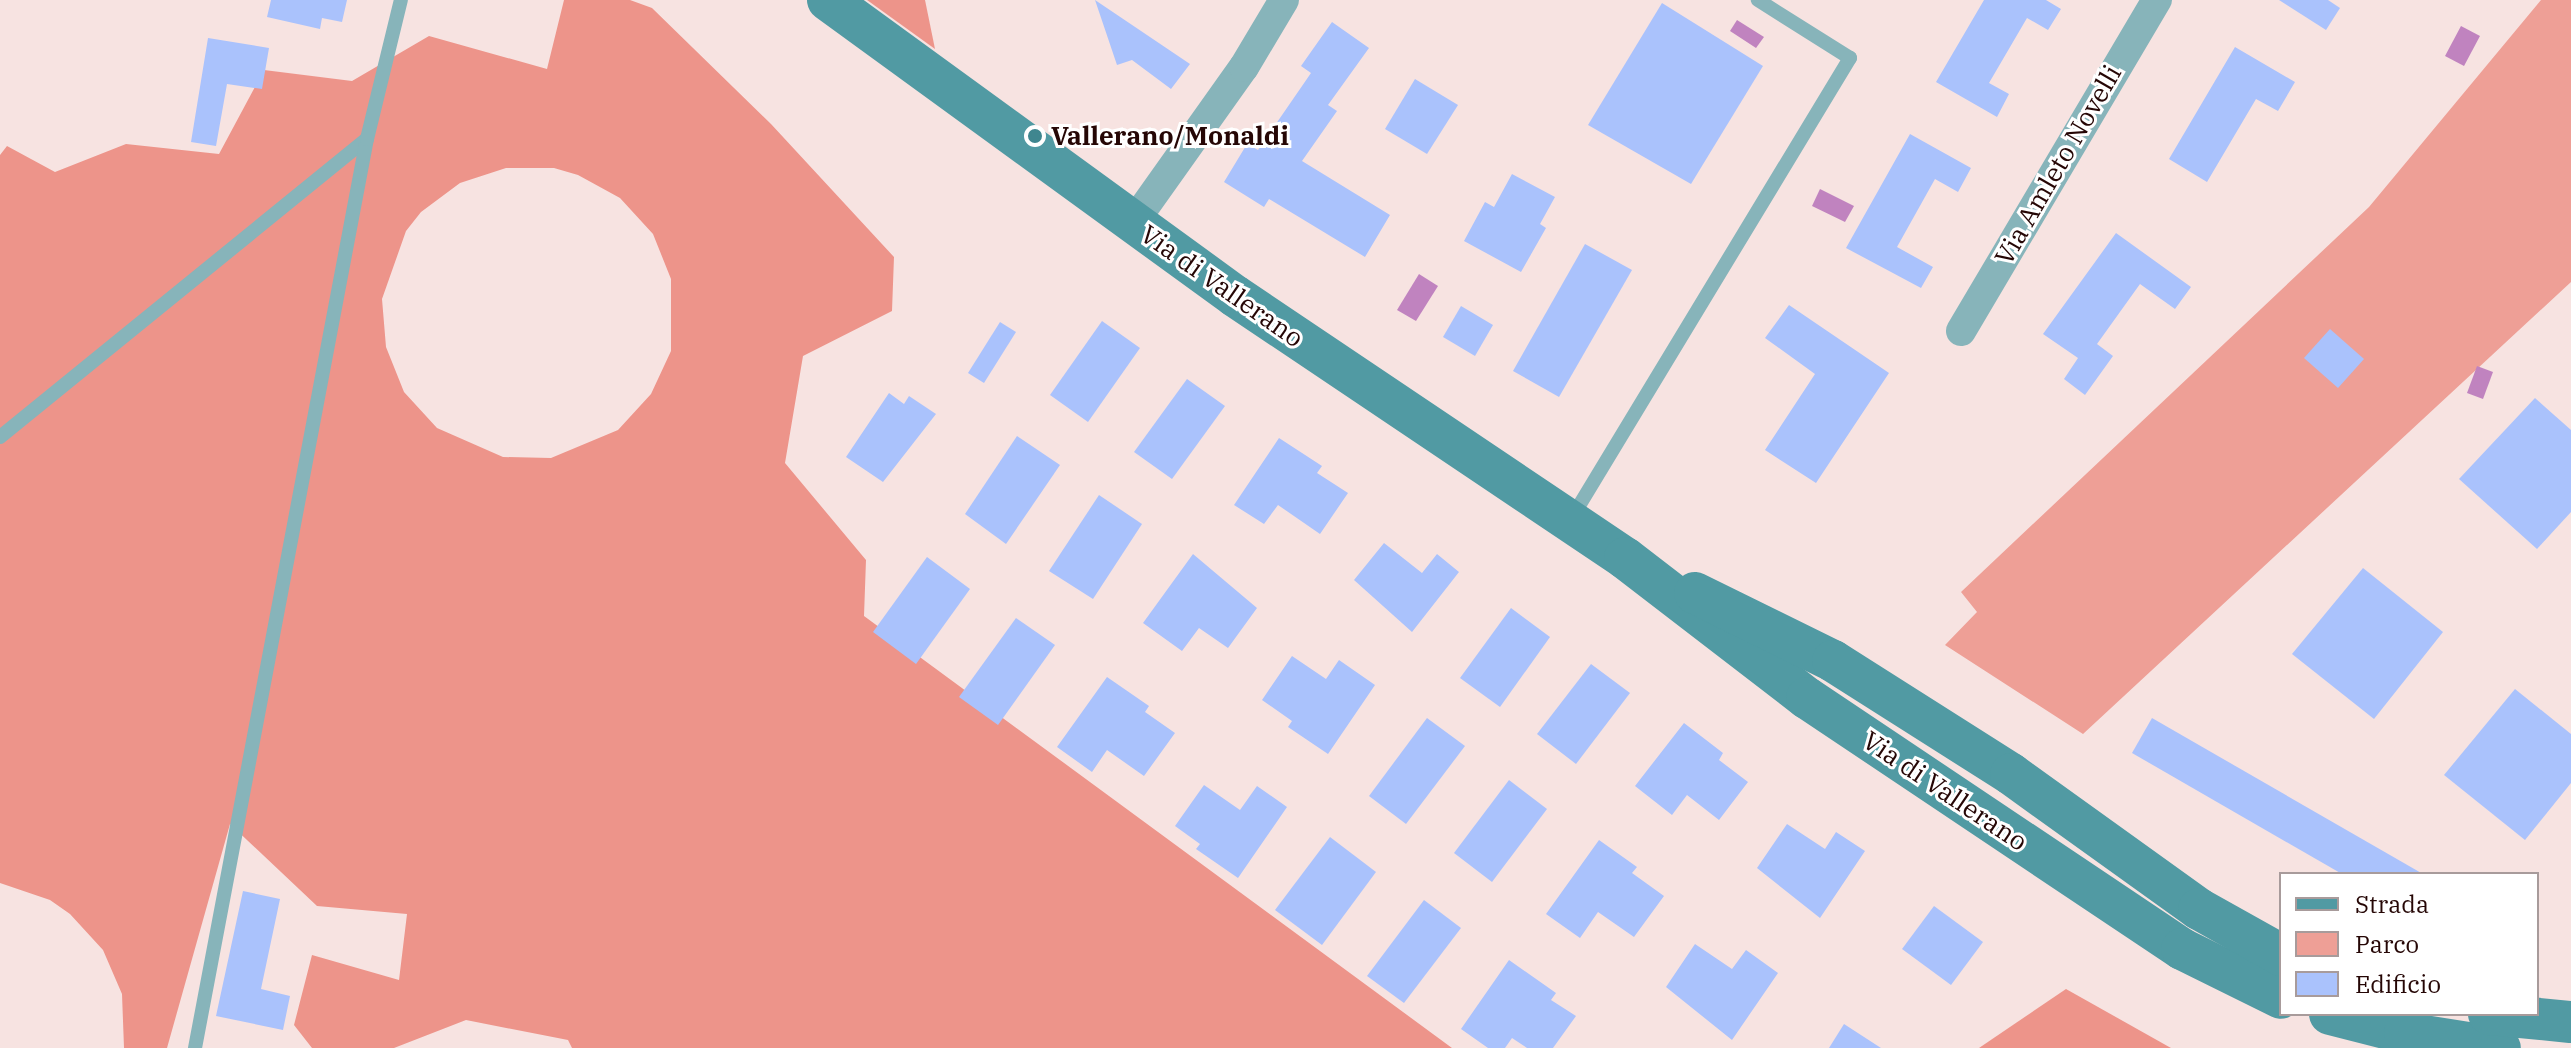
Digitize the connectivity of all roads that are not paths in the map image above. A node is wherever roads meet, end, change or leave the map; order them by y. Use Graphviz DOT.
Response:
graph roads {
  1 [pos="401,0"];
  2 [pos="828,0"];
  3 [pos="1284,0"];
  4 [pos="1758,0"];
  5 [pos="2157,0"];
  6 [pos="367,139"];
  7 [pos="1133,223"];
  8 [pos="1961,331"];
  9 [pos="0,437"];
  10 [pos="1570,522"];
  11 [pos="1625,558"];
  12 [pos="2279,954"];
  13 [pos="2279,997"];
  14 [pos="2338,1016"];
  15 [pos="2510,1016"];
  16 [pos="2571,1022"];
  17 [pos="195,1048"];
  18 [pos="2500,1048"];
  1 -- 6 [label="lane"];
  2 -- 7 [label="street, Via di Vallerano"];
  3 -- 7 [label="street"];
  4 -- 10 [label="lane"];
  5 -- 8 [label="street, Via Amleto Novelli"];
  6 -- 9 [label="lane"];
  6 -- 17 [label="lane"];
  7 -- 10 [label="street, Via di Vallerano"];
  10 -- 11 [label="street, Via di Vallerano"];
  11 -- 12 [label="street, Via di Vallerano"];
  11 -- 13 [label="street, Via di Vallerano"];
  14 -- 18 [label="street"];
  15 -- 16 [label="street"];
}
